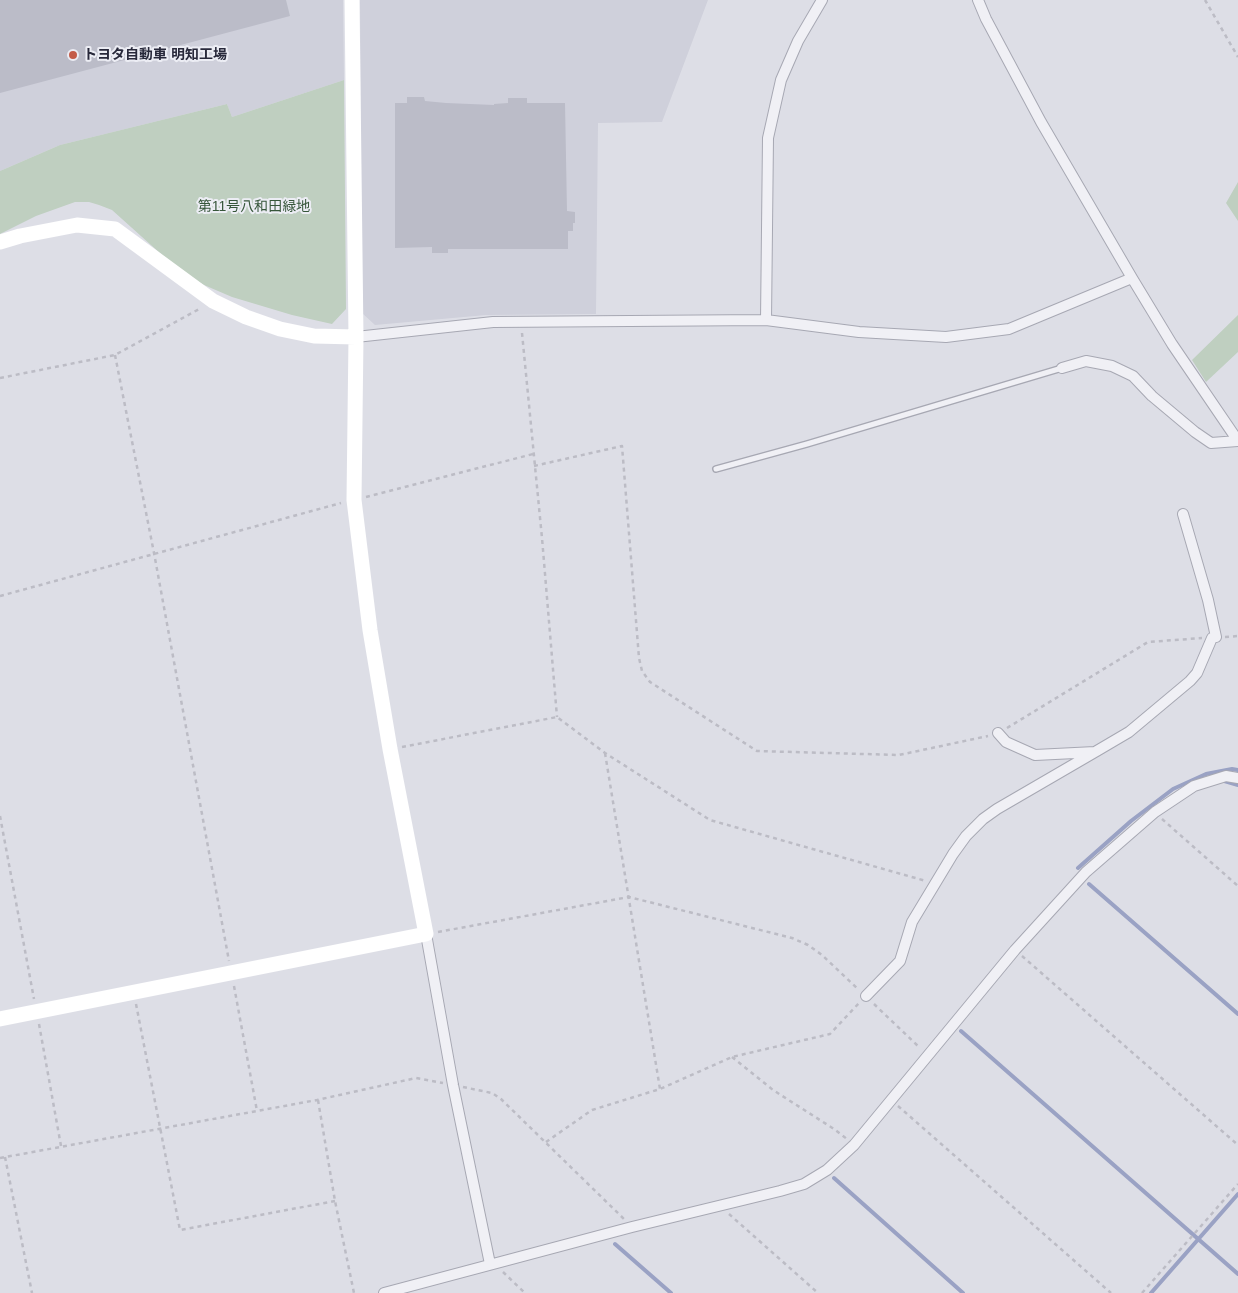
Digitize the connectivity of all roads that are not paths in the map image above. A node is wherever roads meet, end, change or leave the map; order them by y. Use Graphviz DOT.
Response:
graph roads {
  1 [pos="352,0"];
  2 [pos="822,0"];
  3 [pos="978,0"];
  4 [pos="0,242"];
  5 [pos="1132,278"];
  6 [pos="766,320"];
  7 [pos="356,337"];
  8 [pos="1062,368"];
  9 [pos="716,469"];
  10 [pos="1183,514"];
  11 [pos="998,733"];
  12 [pos="1095,752"];
  13 [pos="1238,778"];
  14 [pos="426,934"];
  15 [pos="866,996"];
  16 [pos="0,1019"];
  17 [pos="490,1264"];
  18 [pos="384,1293"];
  1 -- 7 [label="street"];
  2 -- 6 [label="street"];
  3 -- 5 [label="street"];
  4 -- 7 [label="street"];
  5 -- 6 [label="street"];
  5 -- 8 [label="street"];
  6 -- 7 [label="street"];
  7 -- 14 [label="street"];
  8 -- 9 [label="lane"];
  10 -- 12 [label="street"];
  11 -- 12 [label="street"];
  12 -- 15 [label="street"];
  13 -- 17 [label="street"];
  14 -- 16 [label="street"];
  14 -- 17 [label="street"];
  17 -- 18 [label="street"];
}
